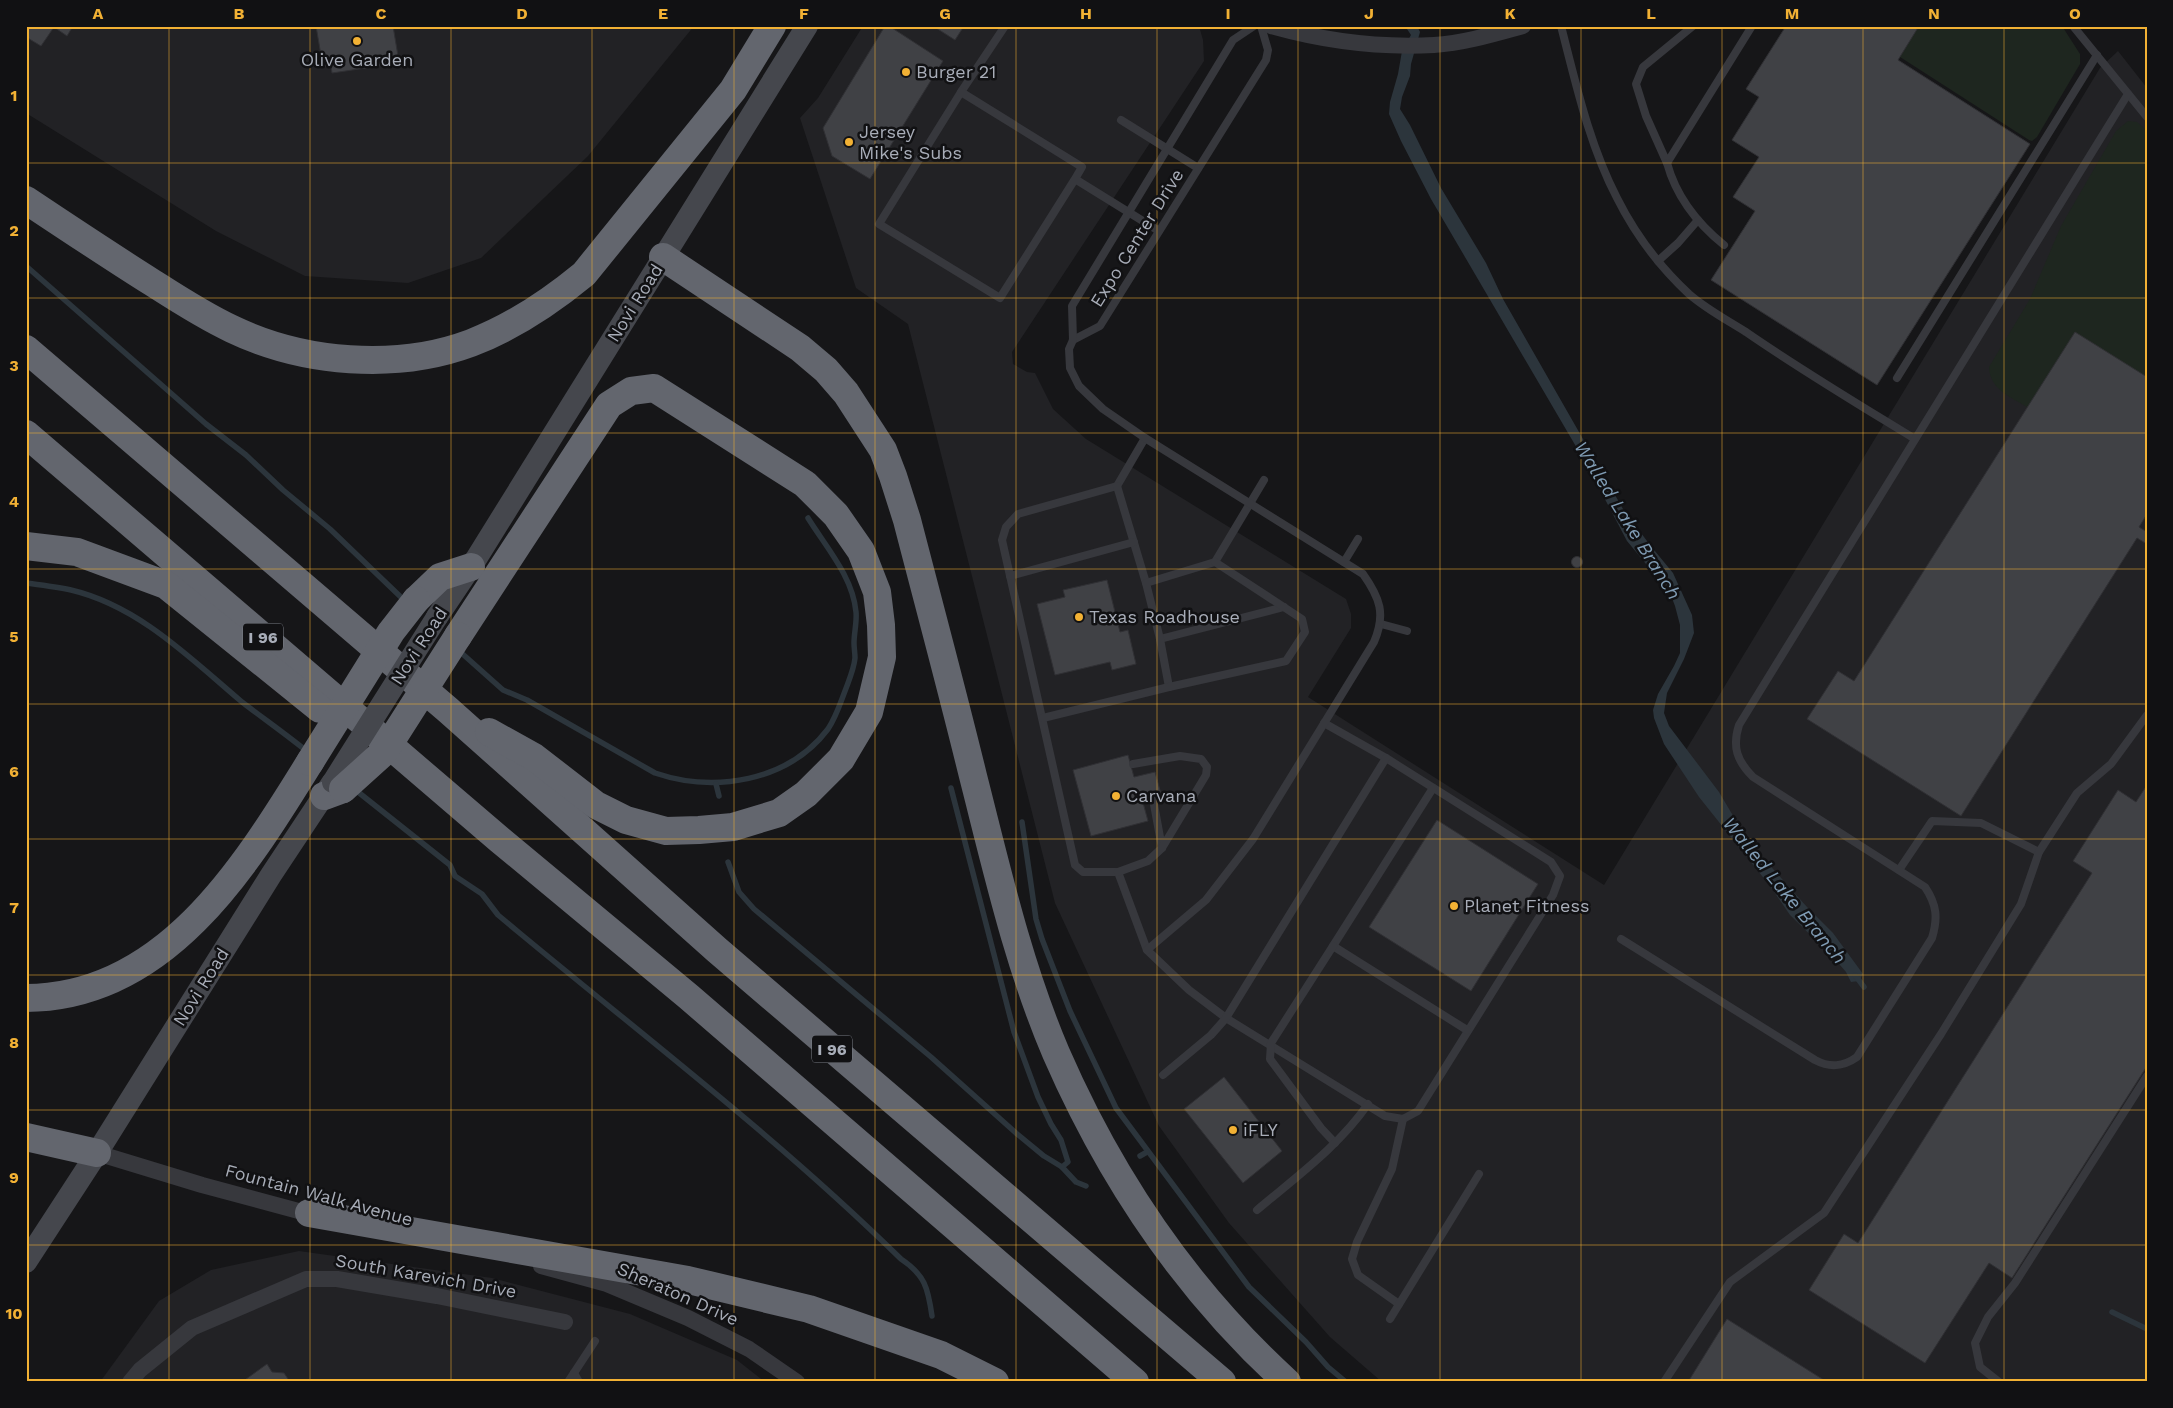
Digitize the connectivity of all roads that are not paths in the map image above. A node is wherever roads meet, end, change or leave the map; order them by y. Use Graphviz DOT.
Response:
graph roads {
  1 [pos="772,26"];
  2 [pos="807,26"];
  3 [pos="1005,26"];
  4 [pos="1254,26"];
  5 [pos="1261,26"];
  6 [pos="1271,26"];
  7 [pos="1523,26"];
  8 [pos="1561,26"];
  9 [pos="1693,26"];
  10 [pos="1752,26"];
  11 [pos="2074,26"];
  12 [pos="2097,55"];
  13 [pos="961,92"];
  14 [pos="2128,94"];
  15 [pos="2147,117"];
  16 [pos="1121,120"];
  17 [pos="1166,149"];
  18 [pos="1667,163"];
  19 [pos="1198,168"];
  20 [pos="1075,179"];
  21 [pos="26,200"];
  22 [pos="1129,212"];
  23 [pos="1698,220"];
  24 [pos="1159,232"];
  25 [pos="1724,245"];
  26 [pos="663,257"];
  27 [pos="1658,261"];
  28 [pos="1073,340"];
  29 [pos="26,349"];
  30 [pos="1897,378"];
  31 [pos="26,434"];
  32 [pos="1145,438"];
  33 [pos="1915,439"];
  34 [pos="1264,480"];
  35 [pos="1117,486"];
  36 [pos="1249,504"];
  37 [pos="1358,539"];
  38 [pos="1134,542"];
  39 [pos="26,546"];
  40 [pos="1214,562"];
  41 [pos="1344,562"];
  42 [pos="471,567"];
  43 [pos="1010,576"];
  44 [pos="1146,583"];
  45 [pos="1284,607"];
  46 [pos="1381,624"];
  47 [pos="1407,631"];
  48 [pos="1160,639"];
  49 [pos="1169,687"];
  50 [pos="448,710"];
  51 [pos="2147,715"];
  52 [pos="1043,718"];
  53 [pos="1324,723"];
  54 [pos="1386,758"];
  55 [pos="1133,764"];
  56 [pos="1433,788"];
  57 [pos="333,789"];
  58 [pos="1153,799"];
  59 [pos="500,840"];
  60 [pos="1162,848"];
  61 [pos="2039,852"];
  62 [pos="1899,870"];
  63 [pos="1118,872"];
  64 [pos="1622,939"];
  65 [pos="1333,946"];
  66 [pos="1147,950"];
  67 [pos="26,998"];
  68 [pos="1226,1018"];
  69 [pos="1468,1030"];
  70 [pos="1271,1044"];
  71 [pos="1163,1075"];
  72 [pos="2147,1076"];
  73 [pos="1368,1104"];
  74 [pos="1403,1120"];
  75 [pos="26,1137"];
  76 [pos="1335,1143"];
  77 [pos="97,1153"];
  78 [pos="1479,1174"];
  79 [pos="1257,1210"];
  80 [pos="309,1213"];
  81 [pos="26,1262"];
  82 [pos="533,1264"];
  83 [pos="1399,1304"];
  84 [pos="1390,1319"];
  85 [pos="565,1322"];
  86 [pos="594,1341"];
  87 [pos="574,1373"];
  88 [pos="130,1382"];
  89 [pos="568,1382"];
  90 [pos="579,1382"];
  91 [pos="797,1382"];
  92 [pos="995,1382"];
  93 [pos="1135,1382"];
  94 [pos="1222,1382"];
  95 [pos="1287,1382"];
  96 [pos="1664,1382"];
  97 [pos="1999,1382"];
  1 -- 21 [label="highway"];
  2 -- 26 [label="main road, Novi Road"];
  3 -- 13 [label="lane"];
  4 -- 17 [label="lane, Expo Center Drive"];
  5 -- 19 [label="lane, Expo Center Drive"];
  6 -- 7 [label="street"];
  8 -- 27 [label="lane"];
  9 -- 18 [label="lane"];
  10 -- 18 [label="lane"];
  11 -- 12 [label="lane"];
  12 -- 14 [label="lane"];
  12 -- 30 [label="lane"];
  13 -- 20 [label="lane"];
  13 -- 20 [label="lane"];
  14 -- 15 [label="lane"];
  14 -- 33 [label="lane"];
  16 -- 17 [label="lane"];
  17 -- 19 [label="lane"];
  17 -- 22 [label="lane, Expo Center Drive"];
  18 -- 23 [label="lane"];
  19 -- 24 [label="lane, Expo Center Drive"];
  20 -- 22 [label="lane"];
  22 -- 24 [label="lane"];
  22 -- 28 [label="lane, Expo Center Drive"];
  23 -- 25 [label="lane"];
  23 -- 27 [label="lane"];
  24 -- 28 [label="lane, Expo Center Drive"];
  26 -- 42 [label="main road, Novi Road"];
  26 -- 95 [label="highway"];
  27 -- 33 [label="lane"];
  28 -- 32 [label="lane"];
  29 -- 50 [label="highway, I 96"];
  31 -- 59 [label="highway, I 96"];
  32 -- 35 [label="lane"];
  32 -- 36 [label="lane"];
  33 -- 62 [label="lane"];
  34 -- 36 [label="lane"];
  35 -- 38 [label="lane"];
  35 -- 43 [label="lane"];
  36 -- 40 [label="lane"];
  36 -- 41 [label="lane"];
  37 -- 41 [label="lane"];
  38 -- 43 [label="lane"];
  38 -- 44 [label="lane"];
  39 -- 59 [label="highway"];
  40 -- 44 [label="lane"];
  40 -- 45 [label="lane"];
  41 -- 46 [label="lane"];
  42 -- 57 [label="main road, Novi Road, bridge"];
  42 -- 67 [label="highway, bridge"];
  43 -- 52 [label="lane"];
  44 -- 48 [label="lane"];
  45 -- 48 [label="lane"];
  45 -- 49 [label="lane"];
  46 -- 47 [label="lane"];
  46 -- 53 [label="lane"];
  48 -- 49 [label="lane"];
  49 -- 52 [label="lane"];
  50 -- 57 [label="highway, bridge"];
  50 -- 94 [label="highway, I 96"];
  51 -- 61 [label="lane"];
  52 -- 63 [label="lane"];
  53 -- 54 [label="lane"];
  53 -- 66 [label="lane"];
  54 -- 56 [label="lane"];
  54 -- 68 [label="lane"];
  55 -- 60 [label="lane"];
  56 -- 65 [label="lane"];
  56 -- 69 [label="lane"];
  57 -- 77 [label="main road, Novi Road"];
  58 -- 60 [label="lane"];
  59 -- 93 [label="highway, I 96"];
  60 -- 63 [label="lane"];
  61 -- 62 [label="lane"];
  61 -- 96 [label="lane"];
  62 -- 64 [label="lane"];
  63 -- 66 [label="lane"];
  65 -- 69 [label="lane"];
  65 -- 70 [label="lane"];
  66 -- 68 [label="lane"];
  68 -- 70 [label="lane"];
  68 -- 71 [label="lane"];
  69 -- 74 [label="lane"];
  70 -- 73 [label="lane"];
  70 -- 76 [label="lane"];
  72 -- 97 [label="lane"];
  73 -- 74 [label="lane"];
  73 -- 76 [label="lane"];
  74 -- 83 [label="lane"];
  75 -- 77 [label="highway"];
  76 -- 79 [label="lane"];
  77 -- 80 [label="street, Fountain Walk Avenue"];
  77 -- 81 [label="main road, Novi Road"];
  78 -- 83 [label="lane"];
  80 -- 82 [label="street, Fountain Walk Avenue"];
  80 -- 92 [label="highway"];
  82 -- 91 [label="street, Sheraton Drive"];
  83 -- 84 [label="lane"];
  85 -- 88 [label="street, South Karevich Drive"];
  86 -- 87 [label="lane"];
  87 -- 89 [label="lane"];
  87 -- 90 [label="lane"];
}
